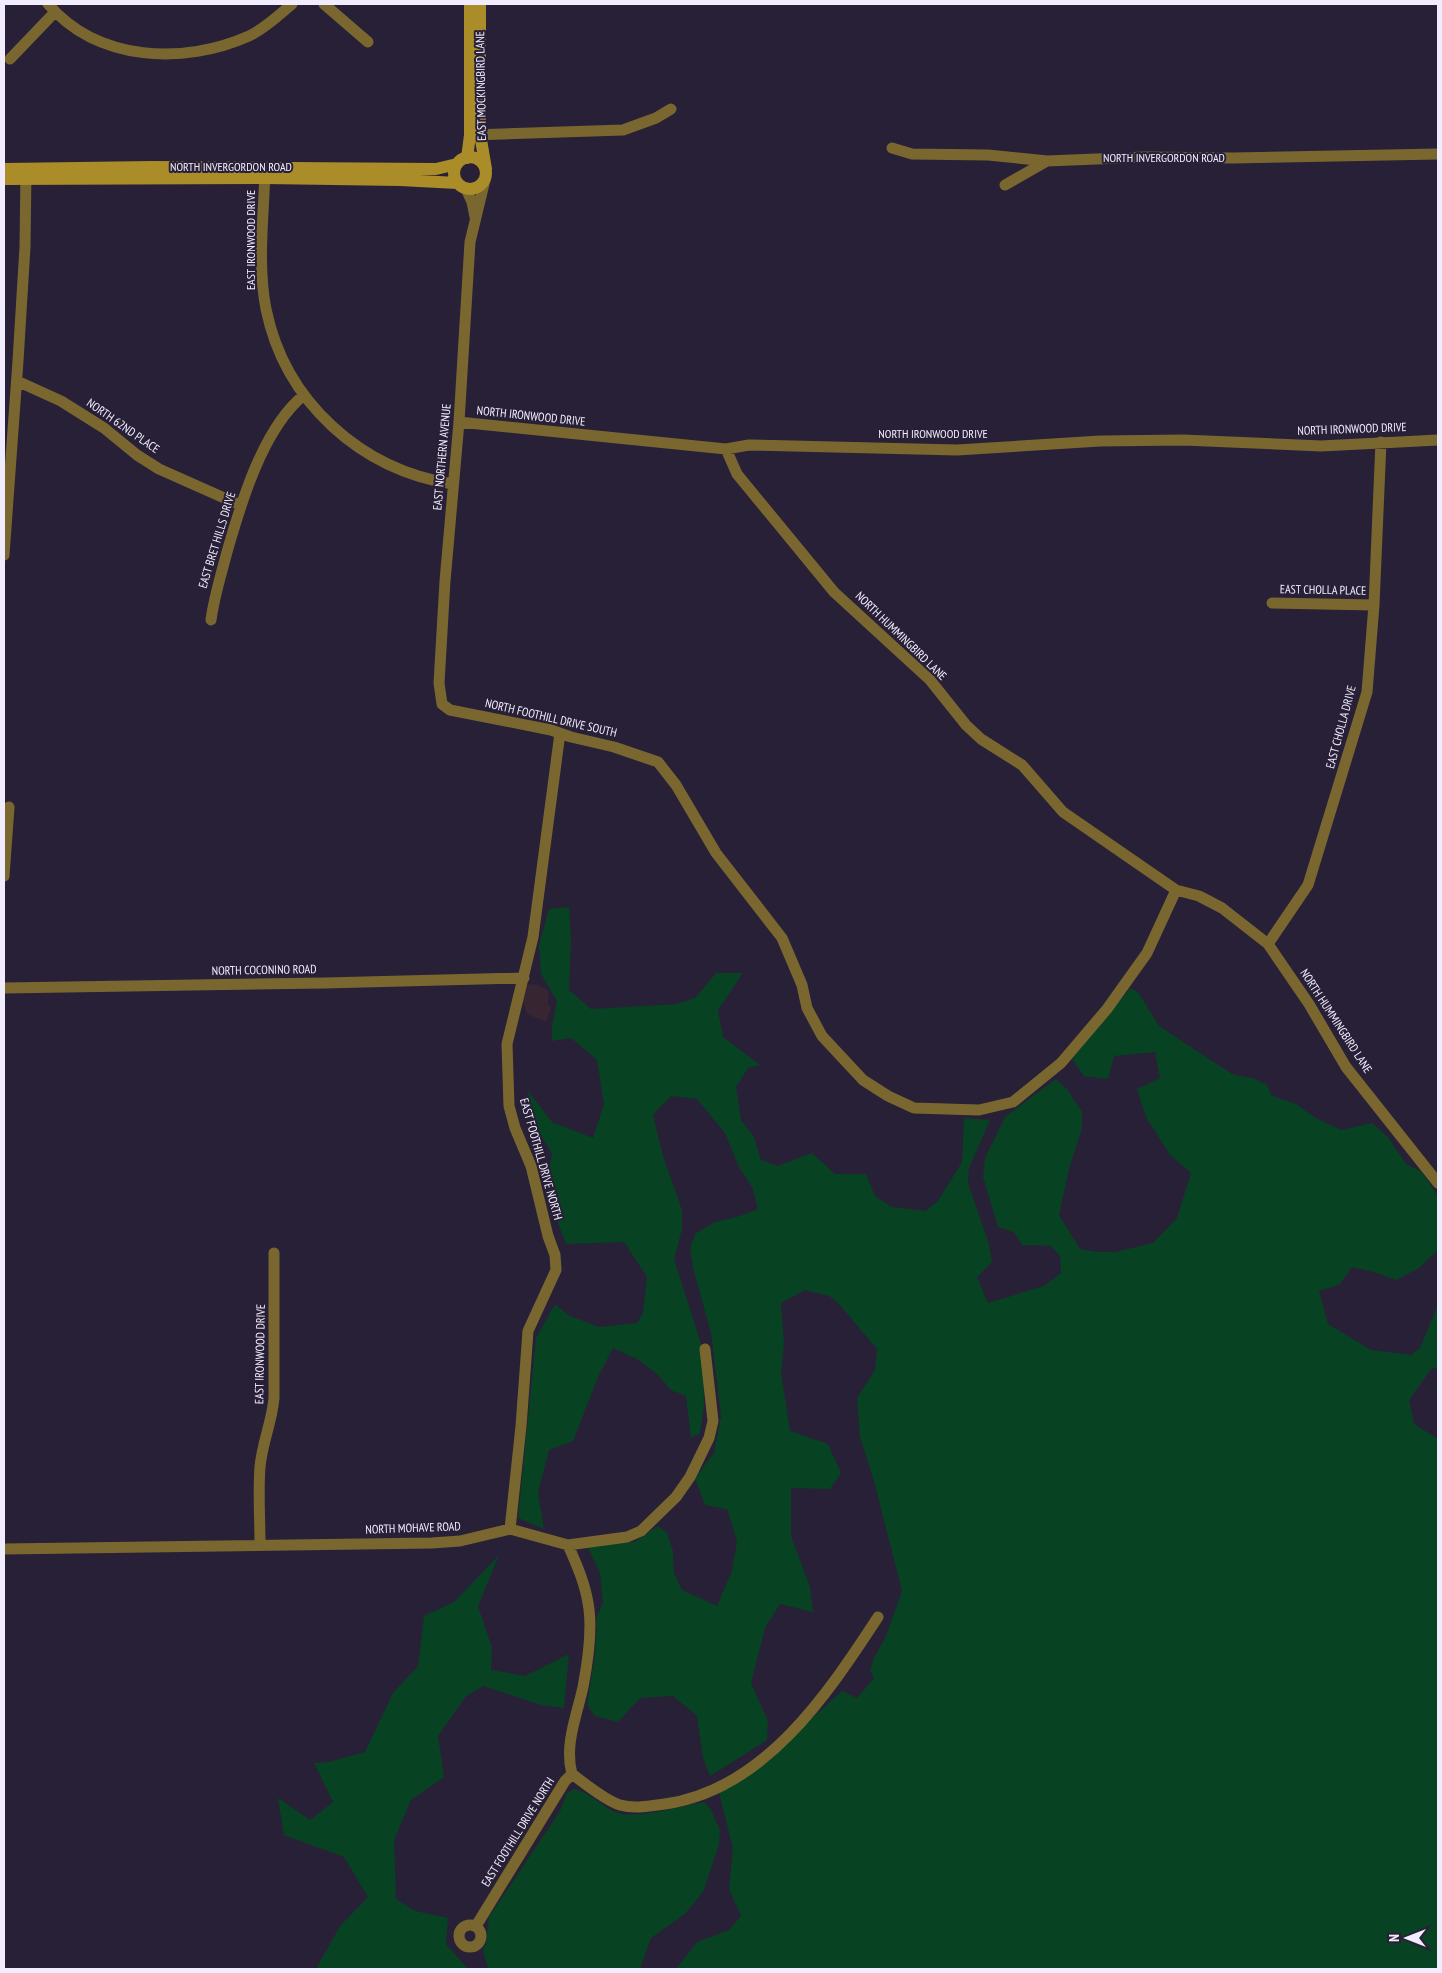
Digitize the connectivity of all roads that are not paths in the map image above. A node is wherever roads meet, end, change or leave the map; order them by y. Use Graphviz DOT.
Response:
graph roads {
  1 [pos="292,4"];
  2 [pos="324,4"];
  3 [pos="470,4"];
  4 [pos="480,4"];
  5 [pos="52,8"];
  6 [pos="368,42"];
  7 [pos="10,59"];
  8 [pos="670,109"];
  9 [pos="475,134"];
  10 [pos="892,148"];
  11 [pos="1438,154"];
  12 [pos="462,161"];
  13 [pos="1047,161"];
  14 [pos="4,169"];
  15 [pos="265,173"];
  16 [pos="26,174"];
  17 [pos="485,174"];
  18 [pos="4,179"];
  19 [pos="1005,185"];
  20 [pos="462,186"];
  21 [pos="475,219"];
  22 [pos="17,381"];
  23 [pos="304,394"];
  24 [pos="459,422"];
  25 [pos="1438,440"];
  26 [pos="1381,442"];
  27 [pos="726,449"];
  28 [pos="453,484"];
  29 [pos="240,505"];
  30 [pos="4,555"];
  31 [pos="1272,603"];
  32 [pos="1374,605"];
  33 [pos="211,620"];
  34 [pos="440,698"];
  35 [pos="560,733"];
  36 [pos="9,807"];
  37 [pos="4,876"];
  38 [pos="1176,890"];
  39 [pos="1268,944"];
  40 [pos="524,978"];
  41 [pos="4,988"];
  42 [pos="1438,1183"];
  43 [pos="274,1253"];
  44 [pos="706,1350"];
  45 [pos="510,1529"];
  46 [pos="260,1544"];
  47 [pos="568,1545"];
  48 [pos="4,1549"];
  49 [pos="878,1618"];
  50 [pos="572,1774"];
  51 [pos="476,1926"];
  1 -- 5 [label="street"];
  2 -- 6 [label="street"];
  3 -- 9 [label="street, EAST MOCKINGBIRD LANE"];
  4 -- 9 [label="street, EAST MOCKINGBIRD LANE"];
  5 -- 7 [label="street"];
  8 -- 9 [label="street"];
  9 -- 12 [label="street, EAST MOCKINGBIRD LANE"];
  9 -- 17 [label="street, EAST MOCKINGBIRD LANE"];
  10 -- 13 [label="street, NORTH INVERGORDON ROAD"];
  11 -- 13 [label="street, NORTH INVERGORDON ROAD"];
  12 -- 15 [label="street, NORTH INVERGORDON ROAD"];
  12 -- 17 [label="street"];
  12 -- 20 [label="street"];
  13 -- 19 [label="street"];
  14 -- 16 [label="street, NORTH INVERGORDON ROAD"];
  15 -- 16 [label="street, NORTH INVERGORDON ROAD"];
  15 -- 20 [label="street, NORTH INVERGORDON ROAD"];
  15 -- 23 [label="street, EAST IRONWOOD DRIVE"];
  16 -- 18 [label="street, NORTH INVERGORDON ROAD"];
  16 -- 22 [label="street"];
  17 -- 20 [label="street, NORTH INVERGORDON ROAD"];
  17 -- 21 [label="street, EAST NORTHERN AVENUE"];
  20 -- 21 [label="street, EAST NORTHERN AVENUE"];
  21 -- 24 [label="street, EAST NORTHERN AVENUE"];
  22 -- 29 [label="street, NORTH 62ND PLACE"];
  22 -- 30 [label="street"];
  23 -- 28 [label="street"];
  23 -- 29 [label="street, EAST BRET HILLS DRIVE"];
  24 -- 27 [label="street, NORTH IRONWOOD DRIVE"];
  24 -- 28 [label="street, EAST NORTHERN AVENUE"];
  25 -- 26 [label="street, NORTH IRONWOOD DRIVE"];
  26 -- 27 [label="street, NORTH IRONWOOD DRIVE"];
  26 -- 32 [label="street, EAST CHOLLA DRIVE"];
  27 -- 38 [label="street, NORTH HUMMINGBIRD LANE"];
  28 -- 34 [label="street, EAST NORTHERN AVENUE"];
  29 -- 33 [label="street, EAST BRET HILLS DRIVE"];
  31 -- 32 [label="street, EAST CHOLLA PLACE"];
  32 -- 39 [label="street, EAST CHOLLA DRIVE"];
  34 -- 35 [label="street, NORTH FOOTHILL DRIVE SOUTH"];
  35 -- 38 [label="street, NORTH FOOTHILL DRIVE SOUTH"];
  35 -- 40 [label="street, EAST FOOTHILL DRIVE NORTH"];
  36 -- 37 [label="street"];
  38 -- 39 [label="street, NORTH HUMMINGBIRD LANE"];
  39 -- 42 [label="street, NORTH HUMMINGBIRD LANE"];
  40 -- 41 [label="street, NORTH COCONINO ROAD"];
  40 -- 45 [label="street, EAST FOOTHILL DRIVE NORTH"];
  43 -- 46 [label="street, EAST IRONWOOD DRIVE"];
  44 -- 47 [label="street, NORTH MOHAVE ROAD"];
  45 -- 46 [label="street, NORTH MOHAVE ROAD"];
  45 -- 47 [label="street, NORTH MOHAVE ROAD"];
  46 -- 48 [label="street, NORTH MOHAVE ROAD"];
  47 -- 50 [label="street, EAST FOOTHILL DRIVE NORTH"];
  49 -- 50 [label="street"];
  50 -- 51 [label="street, EAST FOOTHILL DRIVE NORTH"];
}
